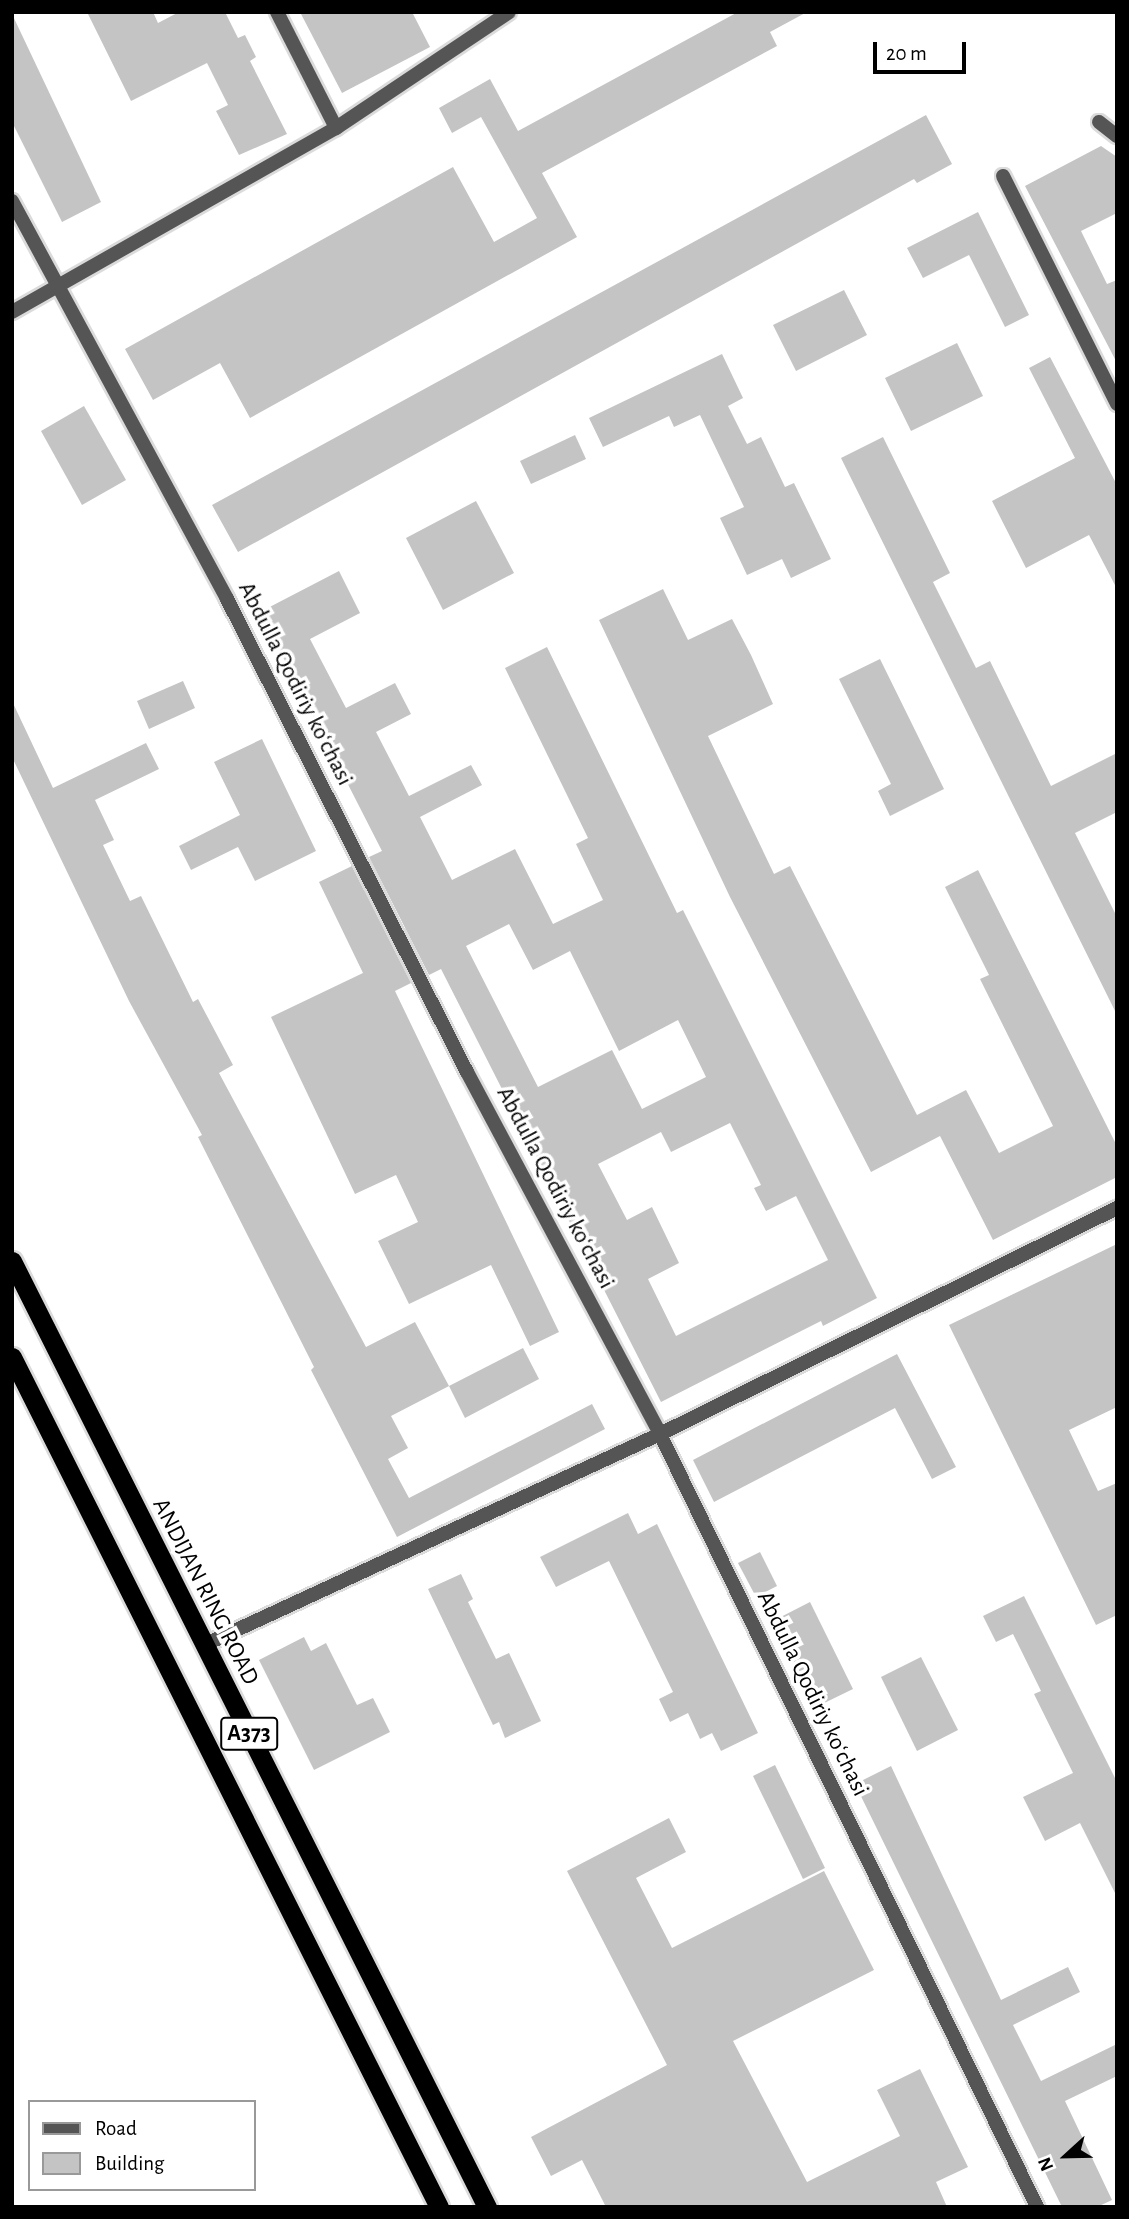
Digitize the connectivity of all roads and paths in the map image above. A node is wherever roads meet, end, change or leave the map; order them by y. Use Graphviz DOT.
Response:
graph roads {
  1 [pos="277,12"];
  2 [pos="509,12"];
  3 [pos="1099,122"];
  4 [pos="336,128"];
  5 [pos="1117,136"];
  6 [pos="1003,176"];
  7 [pos="12,201"];
  8 [pos="58,288"];
  9 [pos="12,312"];
  10 [pos="1117,404"];
  11 [pos="1117,1208"];
  12 [pos="12,1261"];
  13 [pos="12,1357"];
  14 [pos="660,1434"];
  15 [pos="204,1645"];
  16 [pos="439,2207"];
  17 [pos="487,2207"];
  18 [pos="1037,2207"];
  1 -- 4 [label="street"];
  2 -- 4 [label="street"];
  3 -- 5 [label="street"];
  4 -- 8 [label="street"];
  6 -- 10 [label="street"];
  7 -- 8 [label="street, Abdulla Qodiriy koʻchasi"];
  8 -- 9 [label="street"];
  8 -- 14 [label="street, Abdulla Qodiriy koʻchasi"];
  11 -- 14 [label="street"];
  12 -- 15 [label="highway, ANDIJAN RING ROAD / A373"];
  13 -- 16 [label="highway, A373"];
  14 -- 15 [label="street"];
  14 -- 18 [label="street, Abdulla Qodiriy koʻchasi"];
  15 -- 17 [label="highway, ANDIJAN RING ROAD / A373"];
}
